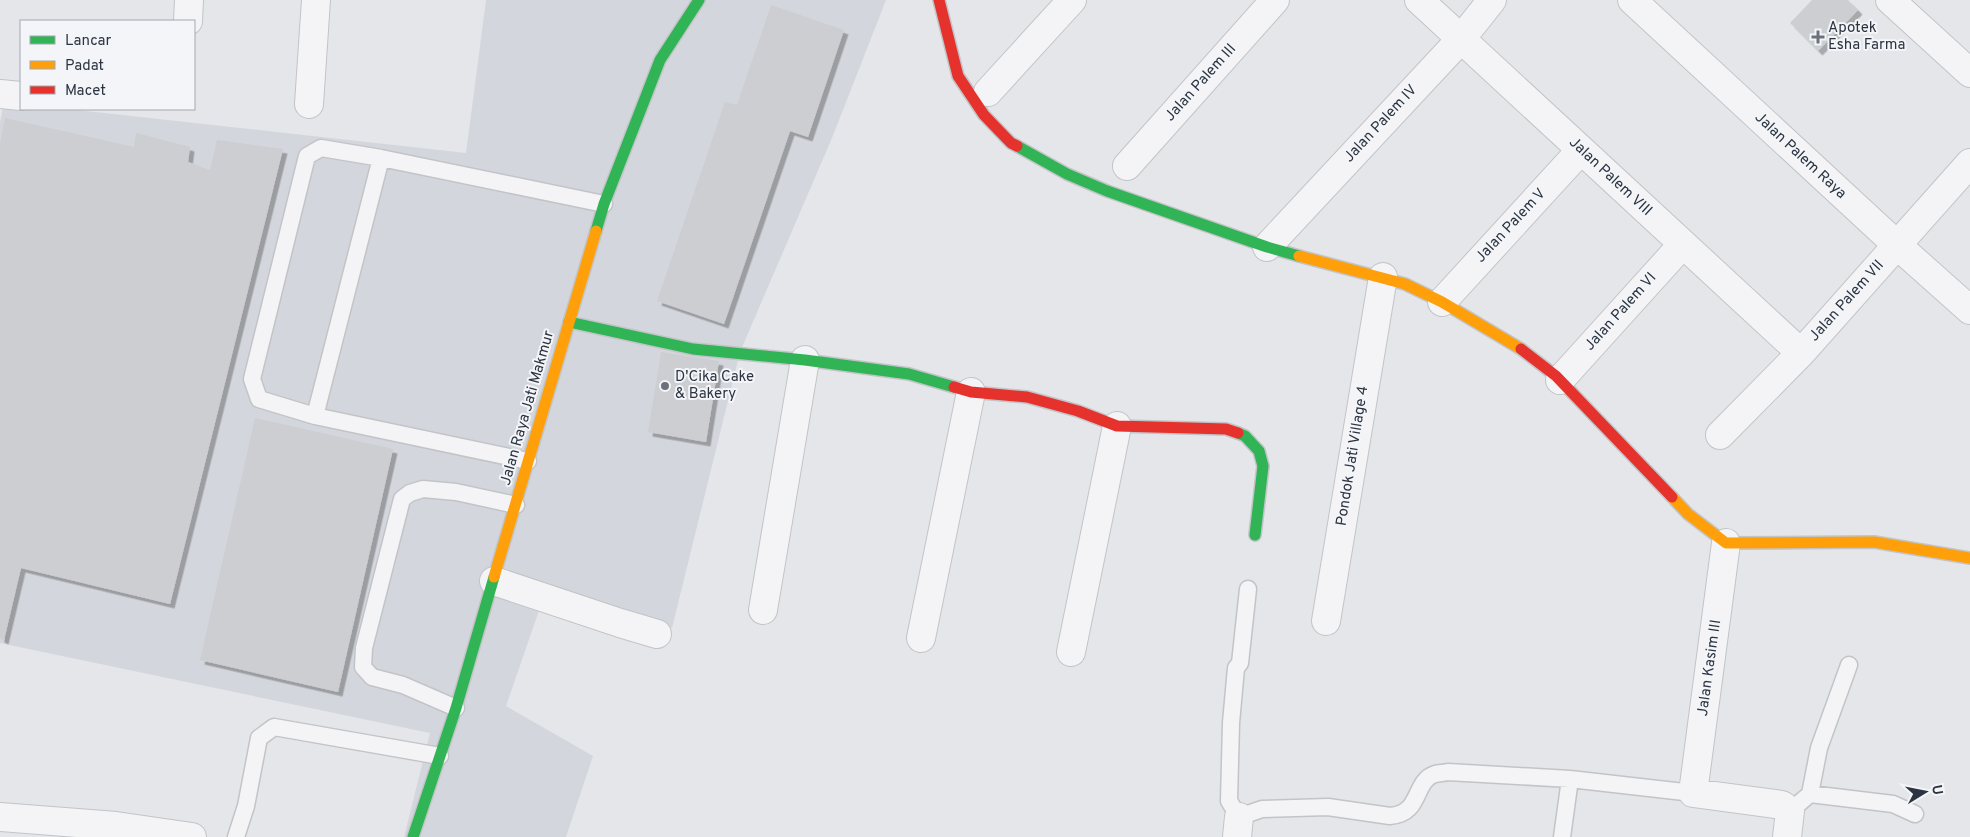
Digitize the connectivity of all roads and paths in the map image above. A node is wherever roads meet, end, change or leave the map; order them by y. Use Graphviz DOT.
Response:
graph roads {
  1 [pos="189,0"];
  2 [pos="316,0"];
  3 [pos="699,0"];
  4 [pos="939,0"];
  5 [pos="1072,0"];
  6 [pos="1275,0"];
  7 [pos="1419,0"];
  8 [pos="1492,0"];
  9 [pos="1632,0"];
  10 [pos="1890,0"];
  11 [pos="188,20"];
  12 [pos="1461,39"];
  13 [pos="1970,73"];
  14 [pos="988,92"];
  15 [pos="0,94"];
  16 [pos="20,96"];
  17 [pos="309,104"];
  18 [pos="1582,150"];
  19 [pos="381,158"];
  20 [pos="1970,163"];
  21 [pos="1127,166"];
  22 [pos="604,204"];
  23 [pos="1683,244"];
  24 [pos="1897,245"];
  25 [pos="1267,247"];
  26 [pos="1382,285"];
  27 [pos="1442,302"];
  28 [pos="1970,310"];
  29 [pos="569,322"];
  30 [pos="1801,353"];
  31 [pos="805,360"];
  32 [pos="1560,380"];
  33 [pos="971,392"];
  34 [pos="316,416"];
  35 [pos="1117,426"];
  36 [pos="1720,435"];
  37 [pos="528,461"];
  38 [pos="516,505"];
  39 [pos="1255,535"];
  40 [pos="1726,543"];
  41 [pos="1970,558"];
  42 [pos="494,581"];
  43 [pos="1248,589"];
  44 [pos="763,610"];
  45 [pos="1326,620"];
  46 [pos="657,634"];
  47 [pos="921,638"];
  48 [pos="1071,652"];
  49 [pos="1849,665"];
  50 [pos="456,708"];
  51 [pos="440,756"];
  52 [pos="1570,780"];
  53 [pos="1693,793"];
  54 [pos="1810,794"];
  55 [pos="1915,814"];
  56 [pos="0,817"];
  57 [pos="1788,824"];
  58 [pos="1238,827"];
  59 [pos="192,837"];
  60 [pos="236,837"];
  61 [pos="413,837"];
  62 [pos="1562,837"];
  1 -- 11 [label="street"];
  2 -- 17 [label="street"];
  3 -- 22 [label="street, Jalan Raya Jati Makmur"];
  4 -- 25 [label="street"];
  5 -- 14 [label="street"];
  6 -- 21 [label="street, Jalan Palem III"];
  7 -- 12 [label="street, Jalan Palem VIII"];
  8 -- 12 [label="street, Jalan Palem IV"];
  9 -- 24 [label="street, Jalan Palem Raya"];
  10 -- 13 [label="street"];
  12 -- 18 [label="street, Jalan Palem VIII"];
  12 -- 25 [label="street, Jalan Palem IV"];
  15 -- 16 [label="street"];
  18 -- 23 [label="street, Jalan Palem VIII"];
  18 -- 27 [label="street, Jalan Palem V"];
  19 -- 22 [label="lane"];
  19 -- 34 [label="lane"];
  19 -- 34 [label="lane"];
  20 -- 24 [label="street, Jalan Palem VII"];
  22 -- 29 [label="street, Jalan Raya Jati Makmur"];
  23 -- 30 [label="street, Jalan Palem VIII"];
  23 -- 32 [label="street, Jalan Palem VI"];
  24 -- 28 [label="street, Jalan Palem Raya"];
  24 -- 30 [label="street, Jalan Palem VII"];
  25 -- 26 [label="street"];
  26 -- 27 [label="street"];
  26 -- 45 [label="street, Pondok Jati Village 4"];
  27 -- 32 [label="street"];
  29 -- 31 [label="street"];
  29 -- 37 [label="street, Jalan Raya Jati Makmur"];
  30 -- 36 [label="street, Jalan Palem VII"];
  31 -- 33 [label="street"];
  31 -- 44 [label="street"];
  32 -- 40 [label="street"];
  33 -- 35 [label="street"];
  33 -- 47 [label="street"];
  34 -- 37 [label="lane"];
  35 -- 39 [label="street"];
  35 -- 48 [label="street"];
  37 -- 38 [label="street, Jalan Raya Jati Makmur"];
  38 -- 42 [label="street, Jalan Raya Jati Makmur"];
  38 -- 50 [label="lane"];
  40 -- 41 [label="street"];
  40 -- 53 [label="street, Jalan Kasim III"];
  42 -- 46 [label="street"];
  42 -- 50 [label="street, Jalan Raya Jati Makmur"];
  43 -- 58 [label="lane"];
  49 -- 54 [label="lane"];
  50 -- 51 [label="street, Jalan Raya Jati Makmur"];
  51 -- 60 [label="lane"];
  51 -- 61 [label="street, Jalan Raya Jati Makmur"];
  52 -- 53 [label="lane"];
  52 -- 58 [label="lane"];
  52 -- 62 [label="lane"];
  53 -- 57 [label="street"];
  54 -- 55 [label="lane"];
  54 -- 57 [label="lane"];
  56 -- 59 [label="street"];
}
